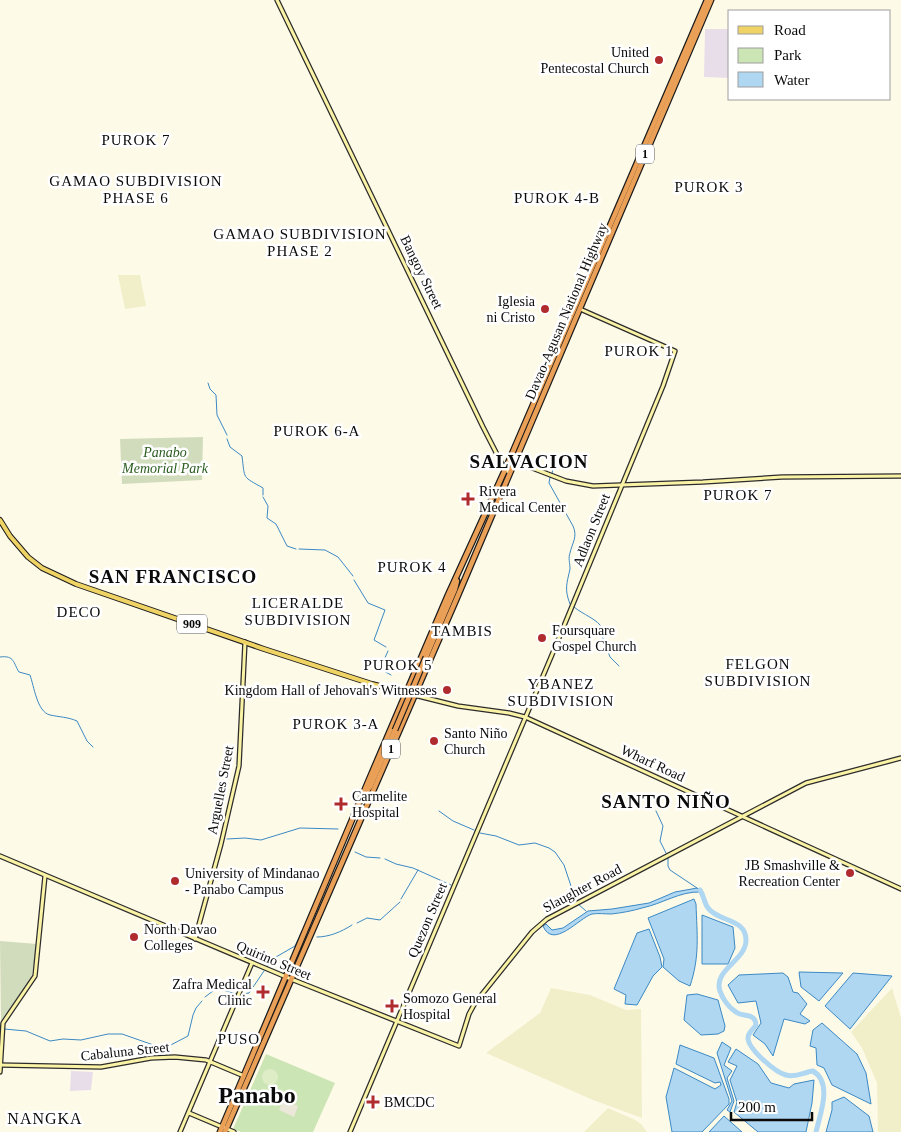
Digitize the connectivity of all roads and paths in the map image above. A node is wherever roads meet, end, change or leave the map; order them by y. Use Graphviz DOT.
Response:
graph roads {
  1 [pos="278,0"];
  2 [pos="707,0"];
  3 [pos="711,0"];
  4 [pos="618,213"];
  5 [pos="577,308"];
  6 [pos="512,460"];
  7 [pos="507,471"];
  8 [pos="901,476"];
  9 [pos="621,486"];
  10 [pos="0,520"];
  11 [pos="480,525"];
  12 [pos="486,527"];
  13 [pos="459,572"];
  14 [pos="466,576"];
  15 [pos="455,589"];
  16 [pos="245,642"];
  17 [pos="406,693"];
  18 [pos="414,695"];
  19 [pos="525,717"];
  20 [pos="901,758"];
  21 [pos="370,787"];
  22 [pos="360,800"];
  23 [pos="368,803"];
  24 [pos="740,816"];
  25 [pos="0,856"];
  26 [pos="45,876"];
  27 [pos="901,888"];
  28 [pos="195,939"];
  29 [pos="252,963"];
  30 [pos="285,977"];
  31 [pos="291,979"];
  32 [pos="396,1021"];
  33 [pos="459,1046"];
  34 [pos="210,1062"];
  35 [pos="0,1065"];
  36 [pos="0,1072"];
  37 [pos="246,1077"];
  38 [pos="189,1113"];
  39 [pos="223,1130"];
  40 [pos="180,1132"];
  41 [pos="234,1132"];
  42 [pos="350,1132"];
  1 -- 7 [label="street, Bangoy Street"];
  2 -- 4 [label="highway, Davao-Agusan National Highway / 1"];
  3 -- 4 [label="highway, Davao-Agusan National Highway / 1"];
  4 -- 5 [label="highway, Davao-Agusan National Highway / 1"];
  5 -- 6 [label="highway, Davao-Agusan National Highway / 1"];
  5 -- 9 [label="street, Adlaon Street"];
  6 -- 7 [label="highway, Davao-Agusan National Highway / 1"];
  6 -- 9 [label="street"];
  7 -- 11 [label="highway, Davao-Agusan National Highway / 1"];
  7 -- 12 [label="highway, Davao-Agusan National Highway / 1"];
  8 -- 9 [label="street"];
  9 -- 19 [label="street, Adlaon Street"];
  10 -- 16 [label="main road, 909"];
  11 -- 12 [label="highway"];
  11 -- 13 [label="highway, Davao-Agusan National Highway / 1"];
  12 -- 14 [label="highway, Davao-Agusan National Highway / 1"];
  13 -- 15 [label="highway, Davao-Agusan National Highway / 1"];
  13 -- 17 [label="highway, Davao-Agusan National Highway / 1"];
  14 -- 15 [label="highway, Davao-Agusan National Highway / 1"];
  14 -- 18 [label="highway, Davao-Agusan National Highway / 1"];
  15 -- 21 [label="highway, Davao-Agusan National Highway / 1, bridge"];
  16 -- 17 [label="main road, 909"];
  16 -- 28 [label="street, Arguelles Street"];
  17 -- 18 [label="main road, 909"];
  17 -- 22 [label="highway, Davao-Agusan National Highway / 1"];
  18 -- 19 [label="street, Wharf Road"];
  18 -- 23 [label="highway, Davao-Agusan National Highway / 1"];
  19 -- 24 [label="street, Wharf Road"];
  19 -- 32 [label="street, Quezon Street"];
  20 -- 24 [label="street, Slaughter Road"];
  21 -- 22 [label="highway, Davao-Agusan National Highway / 1"];
  21 -- 23 [label="highway, Davao-Agusan National Highway / 1"];
  22 -- 30 [label="highway, Davao-Agusan National Highway / 1"];
  23 -- 31 [label="highway, Davao-Agusan National Highway / 1"];
  24 -- 27 [label="street, Wharf Road"];
  24 -- 33 [label="street, Slaughter Road"];
  25 -- 26 [label="street, Quirino Street"];
  26 -- 28 [label="street, Quirino Street"];
  26 -- 35 [label="street"];
  28 -- 29 [label="street, Quirino Street"];
  29 -- 30 [label="street, Quirino Street"];
  29 -- 34 [label="street"];
  30 -- 31 [label="street, Quirino Street"];
  30 -- 37 [label="highway, Davao-Agusan National Highway / 1"];
  31 -- 32 [label="street, Quirino Street"];
  31 -- 37 [label="highway, Davao-Agusan National Highway / 1"];
  32 -- 33 [label="street, Quirino Street"];
  32 -- 42 [label="street, Quezon Street"];
  34 -- 35 [label="street, Cabaluna Street"];
  34 -- 37 [label="street, Cabaluna Street"];
  34 -- 38 [label="street"];
  35 -- 36 [label="street"];
  37 -- 39 [label="highway, Davao-Agusan National Highway / 1"];
  38 -- 39 [label="street"];
  38 -- 40 [label="street"];
  39 -- 41 [label="street"];
}
